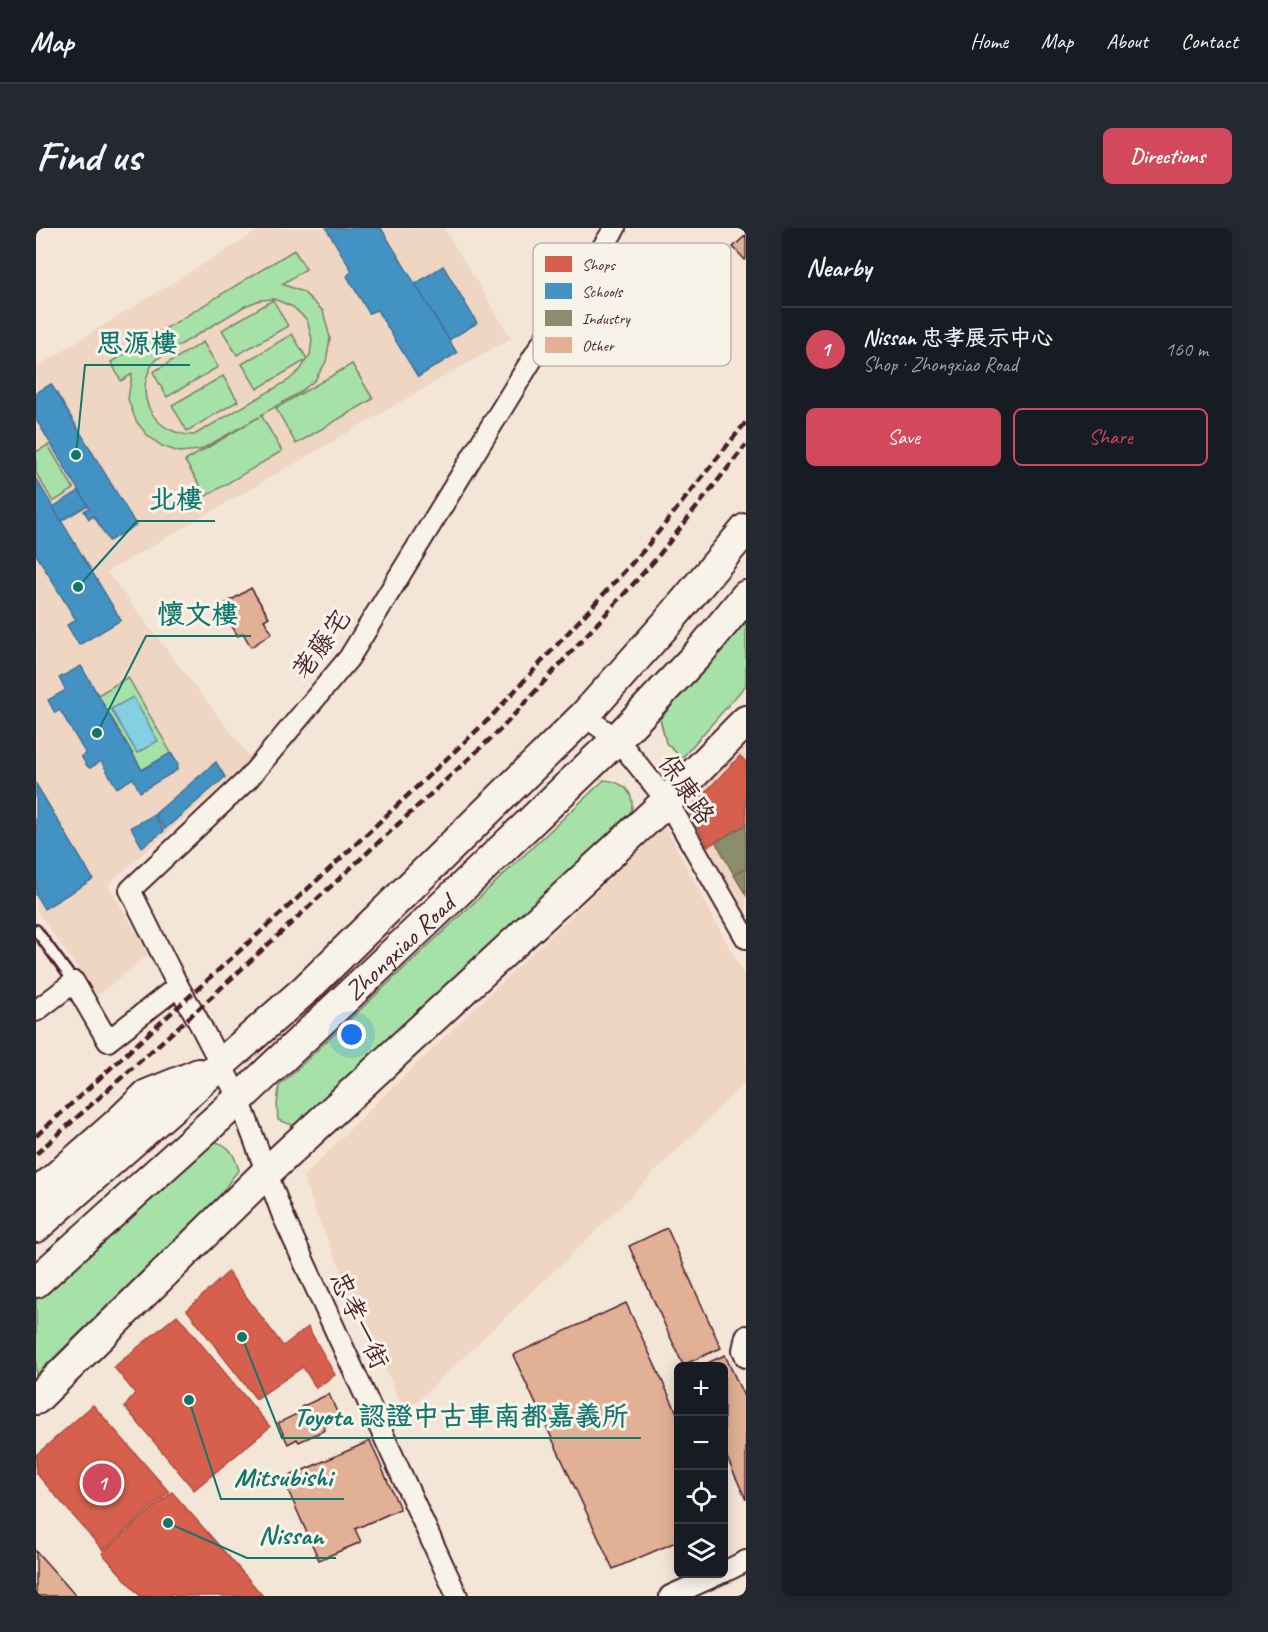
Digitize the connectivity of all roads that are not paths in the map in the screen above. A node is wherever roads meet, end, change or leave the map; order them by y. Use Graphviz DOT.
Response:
graph roads {
  1 [pos="615,228"];
  2 [pos="605,243"];
  3 [pos="533,358"];
  4 [pos="746,530"];
  5 [pos="746,596"];
  6 [pos="584,716"];
  7 [pos="746,721"];
  8 [pos="617,739"];
  9 [pos="667,801"];
  10 [pos="36,930"];
  11 [pos="746,938"];
  12 [pos="74,982"];
  13 [pos="178,986"];
  14 [pos="36,1011"];
  15 [pos="221,1065"];
  16 [pos="238,1099"];
  17 [pos="267,1172"];
  18 [pos="36,1195"];
  19 [pos="36,1227"];
  20 [pos="36,1282"];
  21 [pos="746,1336"];
  22 [pos="746,1357"];
  23 [pos="36,1399"];
  24 [pos="746,1561"];
  25 [pos="728,1570"];
  26 [pos="710,1578"];
  27 [pos="457,1596"];
  28 [pos="670,1596"];
  1 -- 2 [label="street, 荖藤宅"];
  3 -- 13 [label="street, 荖藤宅"];
  4 -- 6 [label="main road, Zhongxiao Road"];
  5 -- 8 [label="main road, Zhongxiao Road"];
  6 -- 8 [label="street, 保康路"];
  6 -- 15 [label="main road, Zhongxiao Road"];
  7 -- 9 [label="main road"];
  8 -- 9 [label="street, 保康路"];
  8 -- 16 [label="main road, Zhongxiao Road"];
  9 -- 11 [label="street, 保康路"];
  9 -- 17 [label="main road"];
  10 -- 12 [label="lane"];
  12 -- 13 [label="street"];
  12 -- 14 [label="street"];
  13 -- 15 [label="street, 荖藤宅"];
  15 -- 16 [label="street, 忠孝一街"];
  15 -- 18 [label="main road, Zhongxiao Road"];
  15 -- 19 [label="main road, Zhongxiao Road"];
  16 -- 17 [label="street, 忠孝一街"];
  16 -- 20 [label="main road, Zhongxiao Road"];
  17 -- 23 [label="main road"];
  17 -- 27 [label="street, 忠孝一街"];
  21 -- 22 [label="street"];
  24 -- 25 [label="street"];
  26 -- 28 [label="street"];
}
